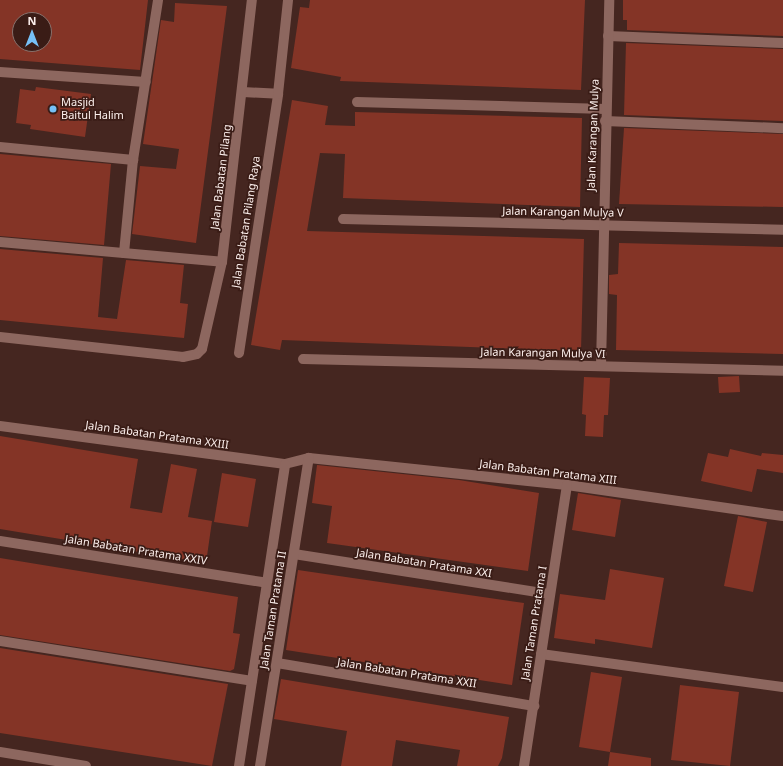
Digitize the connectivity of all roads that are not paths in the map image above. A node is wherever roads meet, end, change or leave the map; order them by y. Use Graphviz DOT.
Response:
graph roads {
  1 [pos="158,0"];
  2 [pos="252,0"];
  3 [pos="288,0"];
  4 [pos="609,0"];
  5 [pos="608,36"];
  6 [pos="783,43"];
  7 [pos="0,72"];
  8 [pos="146,82"];
  9 [pos="243,92"];
  10 [pos="274,94"];
  11 [pos="357,102"];
  12 [pos="606,109"];
  13 [pos="605,122"];
  14 [pos="783,128"];
  15 [pos="0,147"];
  16 [pos="133,160"];
  17 [pos="343,219"];
  18 [pos="602,225"];
  19 [pos="783,230"];
  20 [pos="0,242"];
  21 [pos="124,253"];
  22 [pos="222,262"];
  23 [pos="0,337"];
  24 [pos="239,353"];
  25 [pos="303,360"];
  26 [pos="601,366"];
  27 [pos="783,371"];
  28 [pos="0,426"];
  29 [pos="309,458"];
  30 [pos="285,464"];
  31 [pos="567,485"];
  32 [pos="783,516"];
  33 [pos="0,541"];
  34 [pos="294,554"];
  35 [pos="267,583"];
  36 [pos="550,594"];
  37 [pos="0,641"];
  38 [pos="541,654"];
  39 [pos="277,663"];
  40 [pos="252,681"];
  41 [pos="783,687"];
  42 [pos="534,706"];
  43 [pos="0,752"];
  44 [pos="86,766"];
  45 [pos="240,766"];
  46 [pos="260,766"];
  47 [pos="524,766"];
  1 -- 8 [label="street"];
  2 -- 9 [label="street, Jalan Babatan Pilang"];
  3 -- 10 [label="street, Jalan Babatan Pilang Raya"];
  4 -- 5 [label="street, Jalan Karangan Mulya"];
  5 -- 6 [label="street"];
  5 -- 12 [label="street, Jalan Karangan Mulya"];
  7 -- 8 [label="street"];
  8 -- 16 [label="street"];
  9 -- 10 [label="street"];
  9 -- 22 [label="street, Jalan Babatan Pilang"];
  10 -- 24 [label="street, Jalan Babatan Pilang Raya"];
  11 -- 12 [label="street"];
  12 -- 13 [label="street, Jalan Karangan Mulya"];
  13 -- 14 [label="street"];
  13 -- 18 [label="street, Jalan Karangan Mulya"];
  15 -- 16 [label="street"];
  16 -- 21 [label="street"];
  17 -- 18 [label="street, Jalan Karangan Mulya V"];
  18 -- 19 [label="street, Jalan Karangan Mulya V"];
  18 -- 26 [label="street, Jalan Karangan Mulya"];
  20 -- 21 [label="street"];
  21 -- 22 [label="street"];
  22 -- 23 [label="street, Jalan Babatan Pilang"];
  25 -- 26 [label="street, Jalan Karangan Mulya VI"];
  26 -- 27 [label="street, Jalan Karangan Mulya VI"];
  28 -- 30 [label="street, Jalan Babatan Pratama XXIII"];
  29 -- 30 [label="street, Jalan Babatan Pratama XXIII"];
  29 -- 31 [label="street, Jalan Babatan Pratama XIII"];
  29 -- 34 [label="street, Jalan Taman Pratama II"];
  30 -- 35 [label="street, Jalan Taman Pratama II"];
  31 -- 32 [label="street, Jalan Babatan Pratama XIII"];
  31 -- 36 [label="street, Jalan Taman Pratama I"];
  33 -- 35 [label="street, Jalan Babatan Pratama XXIV"];
  34 -- 36 [label="street, Jalan Babatan Pratama XXI"];
  34 -- 39 [label="street, Jalan Taman Pratama II"];
  35 -- 40 [label="street, Jalan Taman Pratama II"];
  36 -- 38 [label="street, Jalan Taman Pratama I"];
  37 -- 40 [label="street"];
  38 -- 41 [label="street"];
  38 -- 42 [label="street, Jalan Taman Pratama I"];
  39 -- 42 [label="street, Jalan Babatan Pratama XXII"];
  39 -- 46 [label="street, Jalan Taman Pratama II"];
  40 -- 45 [label="street, Jalan Taman Pratama II"];
  42 -- 47 [label="street, Jalan Taman Pratama I"];
  43 -- 44 [label="street"];
}
